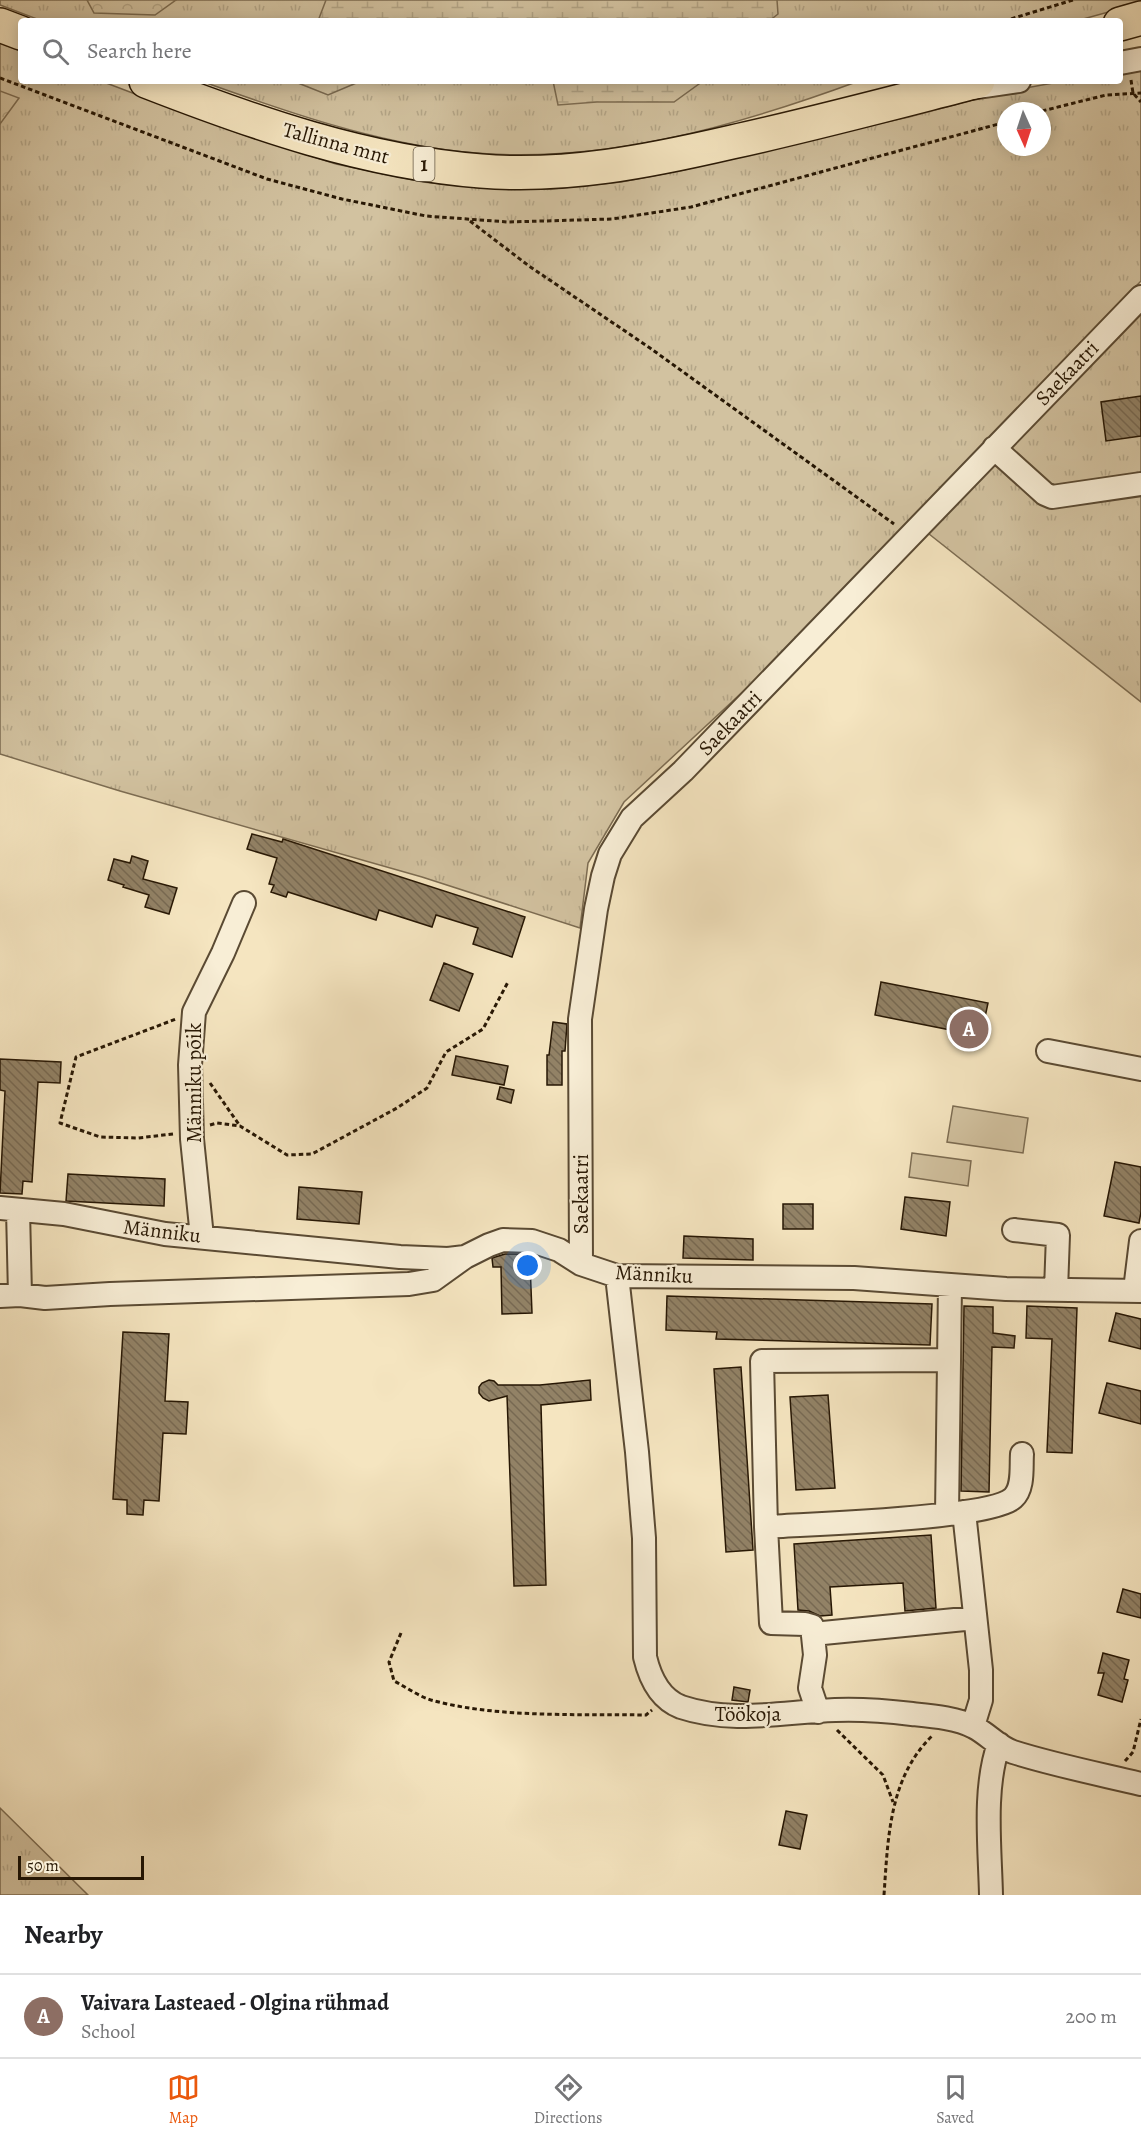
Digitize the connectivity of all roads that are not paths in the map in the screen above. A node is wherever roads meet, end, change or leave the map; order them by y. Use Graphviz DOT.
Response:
graph roads {
  1 [pos="1141,18"];
  2 [pos="1123,23"];
  3 [pos="0,25"];
  4 [pos="18,32"];
  5 [pos="1141,38"];
  6 [pos="1123,43"];
  7 [pos="1141,59"];
  8 [pos="1123,62"];
  9 [pos="154,84"];
  10 [pos="952,84"];
  11 [pos="973,84"];
  12 [pos="927,87"];
  13 [pos="1141,297"];
  14 [pos="994,448"];
  15 [pos="1141,484"];
  16 [pos="243,903"];
  17 [pos="1048,1051"];
  18 [pos="1141,1069"];
  19 [pos="9,1209"];
  20 [pos="1014,1230"];
  21 [pos="202,1237"];
  22 [pos="1141,1241"];
  23 [pos="465,1257"];
  24 [pos="581,1264"];
  25 [pos="617,1276"];
  26 [pos="950,1285"];
  27 [pos="1056,1290"];
  28 [pos="1138,1291"];
  29 [pos="10,1296"];
  30 [pos="948,1360"];
  31 [pos="1022,1454"];
  32 [pos="955,1513"];
  33 [pos="766,1527"];
  34 [pos="975,1618"];
  35 [pos="813,1634"];
  36 [pos="818,1712"];
  37 [pos="973,1726"];
  38 [pos="999,1744"];
  39 [pos="1141,1784"];
  40 [pos="991,1895"];
  1 -- 2 [label="highway"];
  3 -- 4 [label="highway"];
  5 -- 6 [label="highway"];
  7 -- 8 [label="street"];
  9 -- 12 [label="highway, Tallinna mnt / 1"];
  10 -- 12 [label="highway, Tallinna mnt / 1"];
  11 -- 12 [label="street"];
  13 -- 14 [label="street, Saekaatri"];
  14 -- 15 [label="street"];
  14 -- 24 [label="street, Saekaatri"];
  16 -- 21 [label="street, Männiku põik"];
  17 -- 18 [label="street"];
  19 -- 21 [label="street, Männiku"];
  19 -- 29 [label="street"];
  20 -- 27 [label="street"];
  21 -- 23 [label="street, Männiku"];
  22 -- 28 [label="street"];
  23 -- 24 [label="street, Männiku"];
  23 -- 29 [label="street"];
  24 -- 25 [label="street, Männiku"];
  25 -- 26 [label="street, Männiku"];
  25 -- 36 [label="street, Töökoja"];
  26 -- 27 [label="street, Männiku"];
  26 -- 30 [label="street"];
  27 -- 28 [label="street, Männiku"];
  30 -- 32 [label="street"];
  30 -- 33 [label="street"];
  31 -- 32 [label="street"];
  32 -- 33 [label="street"];
  32 -- 34 [label="street"];
  33 -- 35 [label="street"];
  34 -- 35 [label="street"];
  34 -- 37 [label="street"];
  35 -- 36 [label="street"];
  36 -- 37 [label="street, Töökoja"];
  37 -- 38 [label="street, Töökoja"];
  38 -- 39 [label="street, Töökoja"];
  38 -- 40 [label="street"];
}
